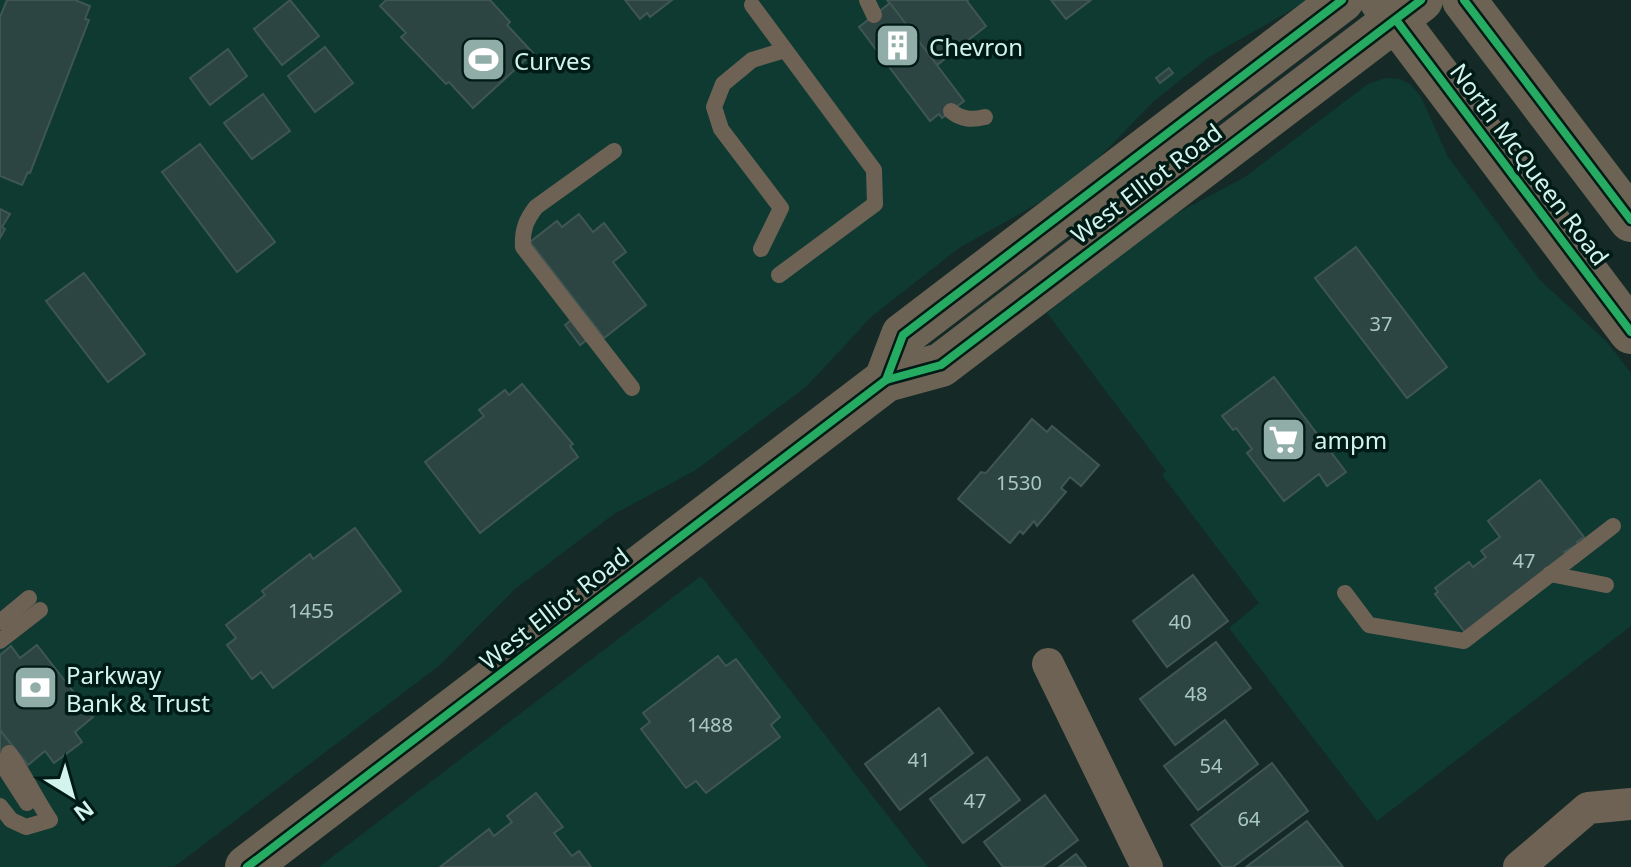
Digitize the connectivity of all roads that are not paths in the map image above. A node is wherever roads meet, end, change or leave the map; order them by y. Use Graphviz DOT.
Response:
graph roads {
  1 [pos="1342,0"];
  2 [pos="1464,0"];
  3 [pos="752,5"];
  4 [pos="1399,7"];
  5 [pos="785,50"];
  6 [pos="951,111"];
  7 [pos="985,117"];
  8 [pos="614,151"];
  9 [pos="1631,220"];
  10 [pos="761,249"];
  11 [pos="779,275"];
  12 [pos="1631,332"];
  13 [pos="886,380"];
  14 [pos="632,388"];
  15 [pos="1613,526"];
  16 [pos="1550,574"];
  17 [pos="1606,585"];
  18 [pos="1345,593"];
  19 [pos="0,622"];
  20 [pos="0,641"];
  21 [pos="1048,664"];
  22 [pos="5,757"];
  23 [pos="0,779"];
  24 [pos="1629,803"];
  25 [pos="0,806"];
  26 [pos="42,823"];
  27 [pos="247,867"];
  28 [pos="1147,867"];
  29 [pos="1519,867"];
  1 -- 13 [label="main road, West Elliot Road"];
  2 -- 9 [label="main road, North McQueen Road"];
  3 -- 5 [label="lane"];
  4 -- 12 [label="main road, North McQueen Road"];
  4 -- 13 [label="main road, West Elliot Road"];
  5 -- 10 [label="lane"];
  5 -- 11 [label="lane"];
  6 -- 7 [label="lane"];
  8 -- 14 [label="lane"];
  13 -- 27 [label="main road, West Elliot Road"];
  15 -- 16 [label="lane"];
  16 -- 17 [label="lane"];
  16 -- 18 [label="lane"];
  19 -- 20 [label="lane"];
  21 -- 28 [label="street"];
  22 -- 26 [label="lane"];
  23 -- 26 [label="lane"];
  24 -- 29 [label="street"];
  25 -- 26 [label="lane"];
}
